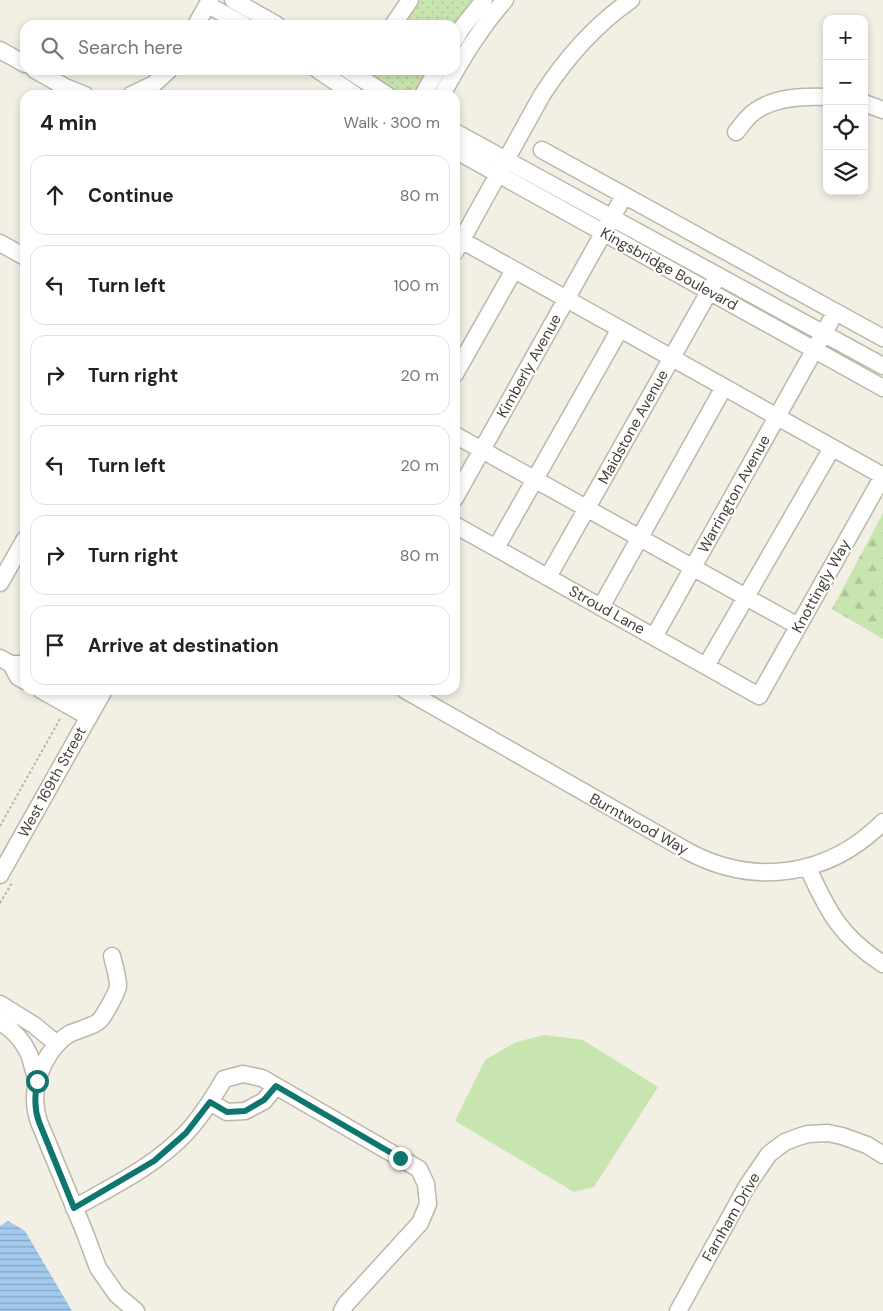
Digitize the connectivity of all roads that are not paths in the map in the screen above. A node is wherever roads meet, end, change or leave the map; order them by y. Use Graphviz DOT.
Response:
graph roads {
  1 [pos="233,0"];
  2 [pos="410,0"];
  3 [pos="484,0"];
  4 [pos="505,0"];
  5 [pos="631,0"];
  6 [pos="209,2"];
  7 [pos="199,20"];
  8 [pos="236,20"];
  9 [pos="268,20"];
  10 [pos="396,20"];
  11 [pos="460,31"];
  12 [pos="0,50"];
  13 [pos="20,61"];
  14 [pos="460,63"];
  15 [pos="44,75"];
  16 [pos="164,75"];
  17 [pos="325,75"];
  18 [pos="358,75"];
  19 [pos="361,75"];
  20 [pos="434,75"];
  21 [pos="453,75"];
  22 [pos="72,90"];
  23 [pos="141,90"];
  24 [pos="346,90"];
  25 [pos="354,90"];
  26 [pos="380,90"];
  27 [pos="426,90"];
  28 [pos="445,90"];
  29 [pos="823,97"];
  30 [pos="868,104"];
  31 [pos="883,110"];
  32 [pos="736,132"];
  33 [pos="460,135"];
  34 [pos="542,150"];
  35 [pos="460,153"];
  36 [pos="506,160"];
  37 [pos="498,174"];
  38 [pos="624,196"];
  39 [pos="612,218"];
  40 [pos="603,233"];
  41 [pos="460,242"];
  42 [pos="0,243"];
  43 [pos="460,247"];
  44 [pos="20,254"];
  45 [pos="514,270"];
  46 [pos="717,276"];
  47 [pos="709,292"];
  48 [pos="566,299"];
  49 [pos="835,312"];
  50 [pos="620,329"];
  51 [pos="824,334"];
  52 [pos="883,338"];
  53 [pos="815,350"];
  54 [pos="672,358"];
  55 [pos="460,365"];
  56 [pos="883,366"];
  57 [pos="724,387"];
  58 [pos="883,388"];
  59 [pos="777,417"];
  60 [pos="460,438"];
  61 [pos="832,448"];
  62 [pos="482,450"];
  63 [pos="883,476"];
  64 [pos="534,479"];
  65 [pos="460,489"];
  66 [pos="587,508"];
  67 [pos="460,528"];
  68 [pos="640,538"];
  69 [pos="20,548"];
  70 [pos="496,548"];
  71 [pos="693,567"];
  72 [pos="548,577"];
  73 [pos="0,583"];
  74 [pos="746,597"];
  75 [pos="601,607"];
  76 [pos="798,626"];
  77 [pos="654,637"];
  78 [pos="12,662"];
  79 [pos="706,666"];
  80 [pos="20,678"];
  81 [pos="60,695"];
  82 [pos="80,695"];
  83 [pos="414,695"];
  84 [pos="759,696"];
  85 [pos="96,704"];
  86 [pos="883,822"];
  87 [pos="808,868"];
  88 [pos="0,875"];
  89 [pos="112,956"];
  90 [pos="883,964"];
  91 [pos="0,1004"];
  92 [pos="5,1026"];
  93 [pos="57,1037"];
  94 [pos="37,1081"];
  95 [pos="276,1086"];
  96 [pos="210,1102"];
  97 [pos="883,1155"];
  98 [pos="74,1208"];
  99 [pos="136,1311"];
  100 [pos="342,1311"];
  101 [pos="678,1311"];
  1 -- 9 [label="street"];
  2 -- 10 [label="street"];
  3 -- 11 [label="street"];
  4 -- 14 [label="street"];
  5 -- 36 [label="street"];
  6 -- 7 [label="street"];
  6 -- 8 [label="street"];
  12 -- 13 [label="street"];
  15 -- 22 [label="street"];
  16 -- 23 [label="street"];
  17 -- 24 [label="street"];
  18 -- 25 [label="street"];
  19 -- 26 [label="street"];
  20 -- 27 [label="street"];
  21 -- 28 [label="street"];
  29 -- 32 [label="street"];
  30 -- 31 [label="street"];
  33 -- 36 [label="street, Kingsbridge Boulevard"];
  34 -- 38 [label="street"];
  35 -- 37 [label="street, Kingsbridge Boulevard"];
  36 -- 37 [label="street"];
  36 -- 39 [label="street, Kingsbridge Boulevard"];
  37 -- 40 [label="street, Kingsbridge Boulevard"];
  37 -- 41 [label="street"];
  38 -- 39 [label="street, Kimberly Avenue"];
  38 -- 49 [label="street"];
  39 -- 40 [label="street, Kimberly Avenue"];
  39 -- 46 [label="street, Kingsbridge Boulevard"];
  40 -- 47 [label="street, Kingsbridge Boulevard"];
  40 -- 48 [label="street, Kimberly Avenue"];
  42 -- 44 [label="street"];
  43 -- 45 [label="street"];
  45 -- 48 [label="street"];
  45 -- 55 [label="street"];
  46 -- 47 [label="street, Maidstone Avenue"];
  46 -- 51 [label="street, Kingsbridge Boulevard"];
  47 -- 53 [label="street, Kingsbridge Boulevard"];
  47 -- 54 [label="street, Maidstone Avenue"];
  48 -- 50 [label="street"];
  48 -- 62 [label="street, Kimberly Avenue"];
  49 -- 51 [label="street, Warrington Avenue"];
  49 -- 52 [label="street"];
  50 -- 54 [label="street"];
  50 -- 64 [label="street"];
  51 -- 53 [label="street, Warrington Avenue"];
  51 -- 56 [label="street, Kingsbridge Boulevard"];
  53 -- 58 [label="street, Kingsbridge Boulevard"];
  53 -- 59 [label="street, Warrington Avenue"];
  54 -- 57 [label="street"];
  54 -- 66 [label="street, Maidstone Avenue"];
  57 -- 59 [label="street"];
  57 -- 68 [label="street"];
  59 -- 61 [label="street"];
  59 -- 71 [label="street, Warrington Avenue"];
  60 -- 62 [label="street"];
  61 -- 63 [label="street"];
  61 -- 74 [label="street"];
  62 -- 64 [label="street"];
  62 -- 65 [label="street, Kimberly Avenue"];
  63 -- 76 [label="street, Knottingly Way"];
  64 -- 66 [label="street"];
  64 -- 70 [label="street"];
  66 -- 68 [label="street"];
  66 -- 72 [label="street, Maidstone Avenue"];
  67 -- 70 [label="street, Stroud Lane"];
  68 -- 71 [label="street"];
  68 -- 75 [label="street"];
  69 -- 73 [label="street"];
  70 -- 72 [label="street, Stroud Lane"];
  71 -- 74 [label="street"];
  71 -- 77 [label="street, Warrington Avenue"];
  72 -- 75 [label="street, Stroud Lane"];
  74 -- 76 [label="street"];
  74 -- 79 [label="street"];
  75 -- 77 [label="street, Stroud Lane"];
  76 -- 84 [label="street, Knottingly Way"];
  77 -- 79 [label="street, Stroud Lane"];
  78 -- 80 [label="street"];
  79 -- 84 [label="street, Stroud Lane"];
  81 -- 85 [label="street"];
  82 -- 85 [label="street"];
  83 -- 87 [label="street, Burntwood Way"];
  85 -- 88 [label="street, West 169th Street"];
  86 -- 87 [label="street, Burntwood Way"];
  87 -- 90 [label="street"];
  89 -- 93 [label="street"];
  91 -- 93 [label="street"];
  92 -- 93 [label="street"];
  92 -- 94 [label="street"];
  93 -- 94 [label="street"];
  94 -- 98 [label="street"];
  95 -- 96 [label="street"];
  95 -- 96 [label="street"];
  95 -- 100 [label="street"];
  96 -- 98 [label="street"];
  97 -- 101 [label="street, Farnham Drive"];
  98 -- 99 [label="street"];
}
